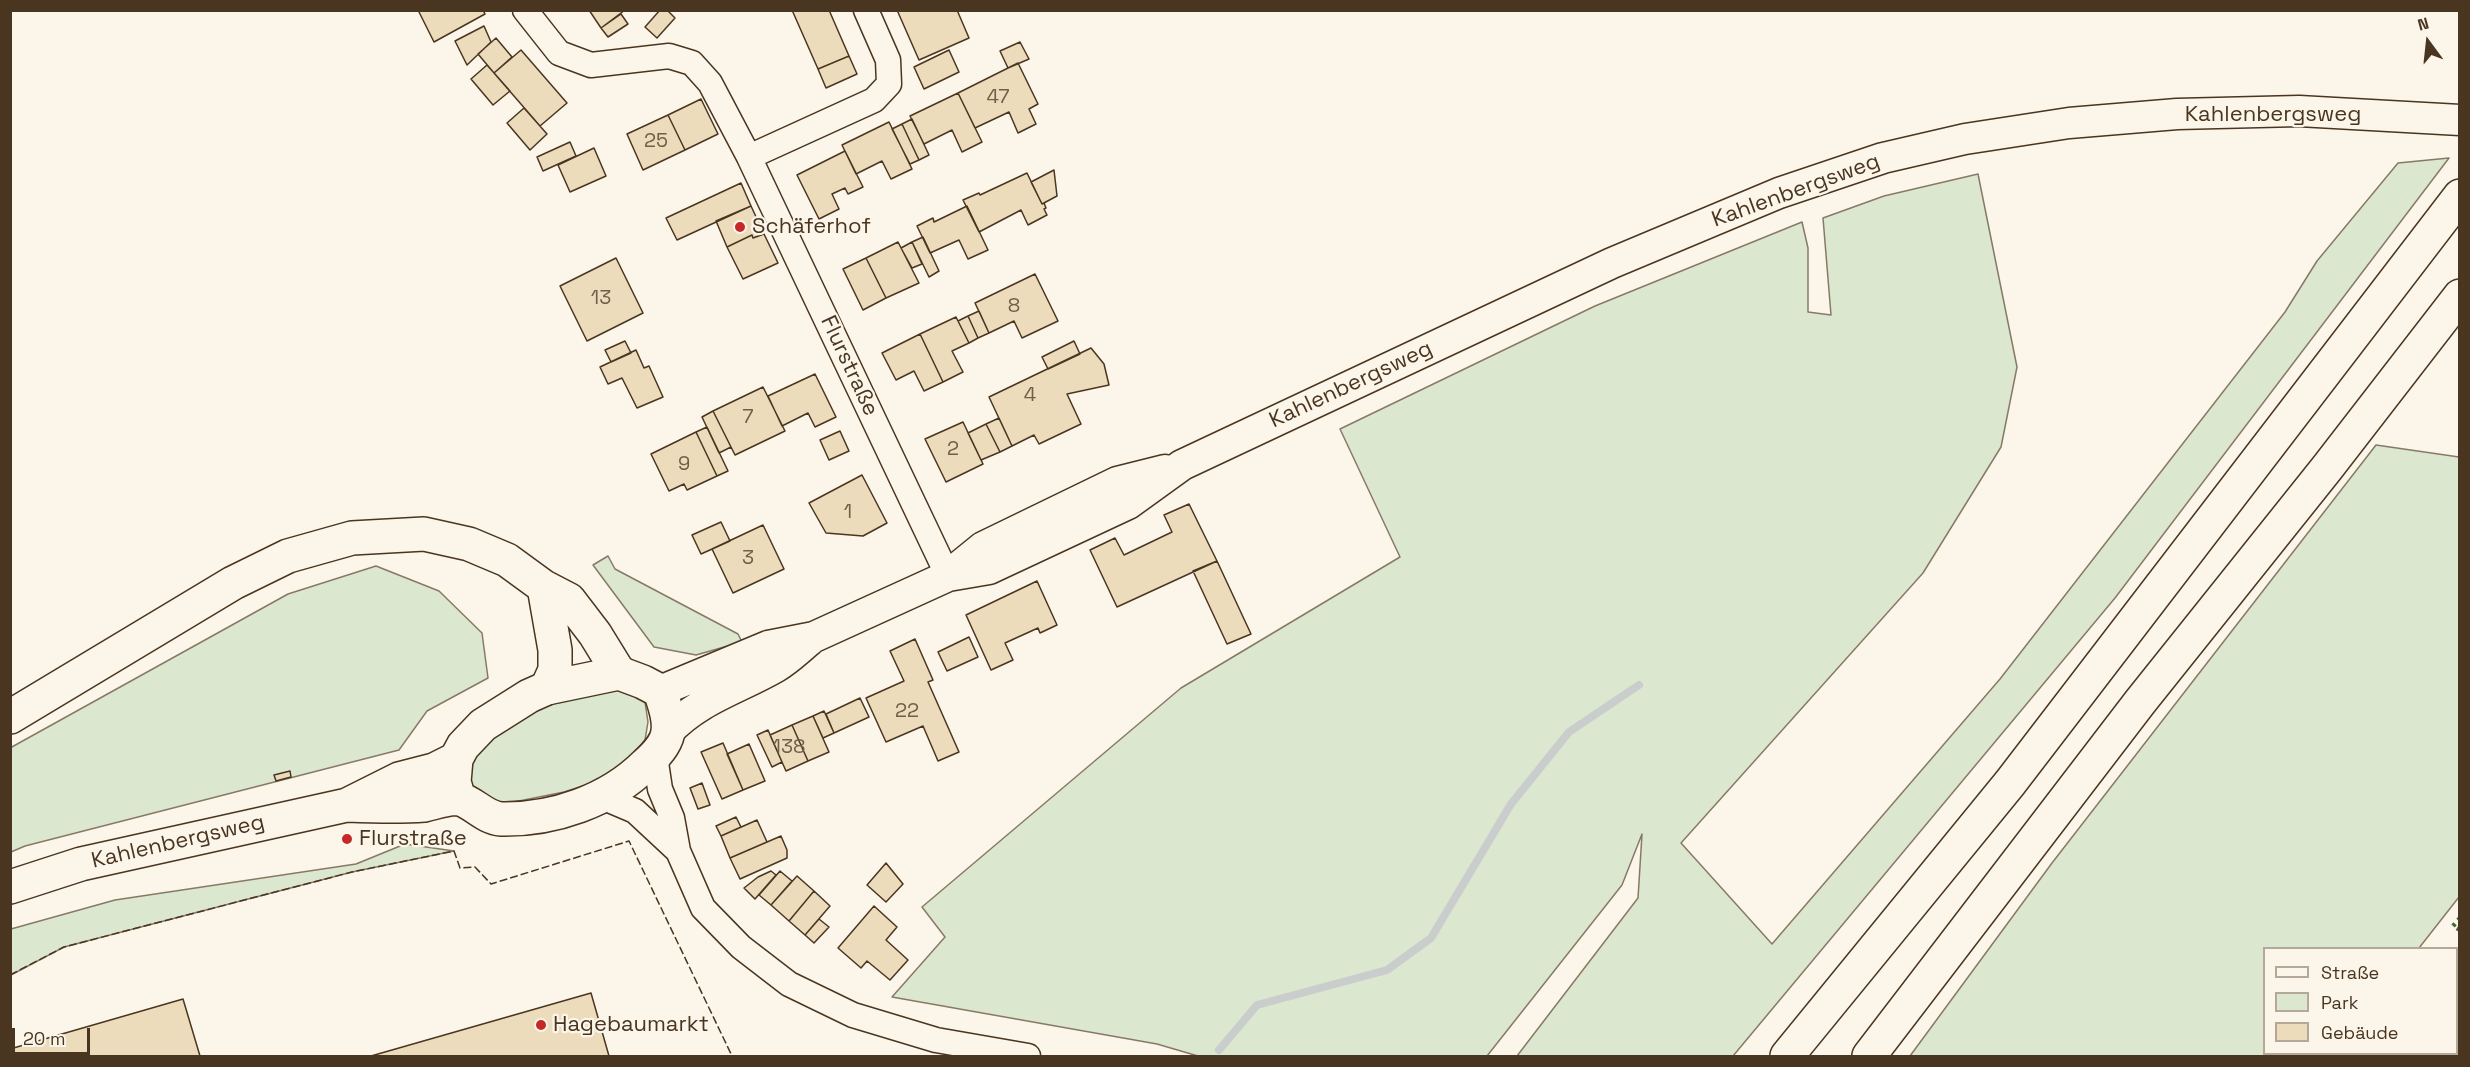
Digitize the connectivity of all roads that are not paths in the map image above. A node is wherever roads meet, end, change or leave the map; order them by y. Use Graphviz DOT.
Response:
graph roads {
  1 [pos="525,10"];
  2 [pos="866,10"];
  3 [pos="2460,120"];
  4 [pos="749,157"];
  5 [pos="2460,196"];
  6 [pos="2460,296"];
  7 [pos="948,576"];
  8 [pos="544,587"];
  9 [pos="814,637"];
  10 [pos="619,673"];
  11 [pos="547,688"];
  12 [pos="660,691"];
  13 [pos="10,717"];
  14 [pos="661,744"];
  15 [pos="456,759"];
  16 [pos="602,797"];
  17 [pos="459,799"];
  18 [pos="347,805"];
  19 [pos="678,851"];
  20 [pos="10,886"];
  21 [pos="1028,1056"];
  22 [pos="1786,1056"];
  23 [pos="1869,1056"];
  1 -- 4 [label="street, Flurstraße"];
  2 -- 4 [label="street"];
  3 -- 7 [label="street, Kahlenbergsweg"];
  4 -- 7 [label="street, Flurstraße"];
  5 -- 22 [label="main road"];
  6 -- 23 [label="main road"];
  7 -- 9 [label="street, Kahlenbergsweg"];
  8 -- 10 [label="main road"];
  8 -- 11 [label="main road"];
  8 -- 13 [label="main road"];
  9 -- 12 [label="street, Kahlenbergsweg"];
  9 -- 14 [label="street, Kahlenbergsweg"];
  10 -- 11 [label="main road"];
  10 -- 12 [label="main road"];
  11 -- 15 [label="main road"];
  12 -- 14 [label="main road"];
  14 -- 16 [label="main road, Kahlenbergsweg"];
  14 -- 19 [label="street"];
  15 -- 17 [label="main road"];
  15 -- 18 [label="main road, Kahlenbergsweg"];
  16 -- 17 [label="main road, Kahlenbergsweg"];
  16 -- 19 [label="street"];
  17 -- 18 [label="main road, Kahlenbergsweg"];
  18 -- 20 [label="main road, Kahlenbergsweg"];
  19 -- 21 [label="street"];
}
